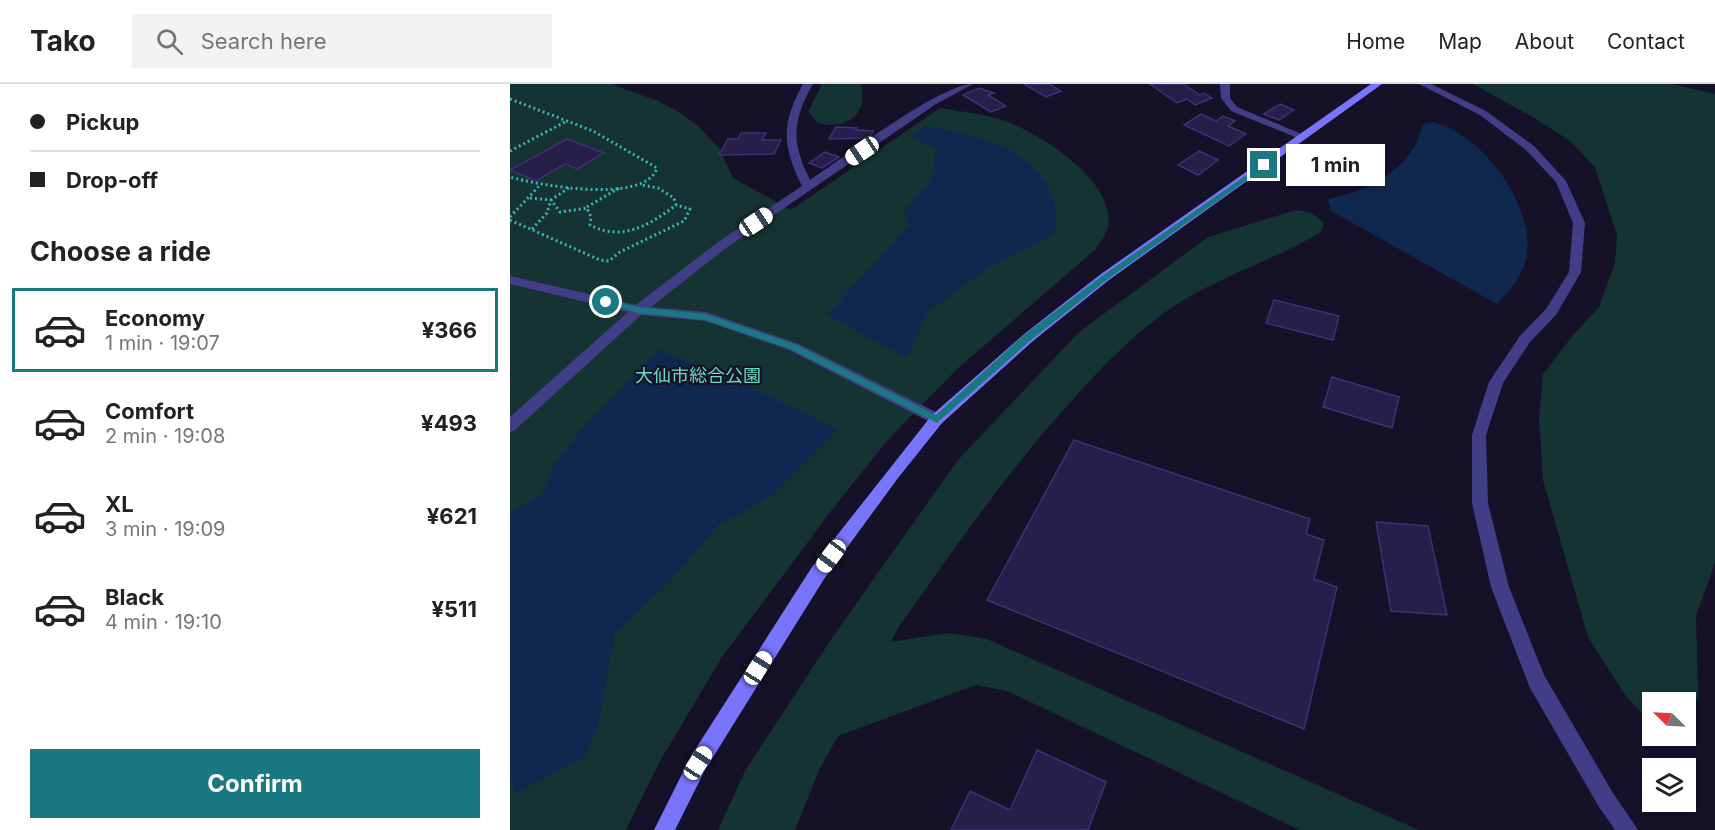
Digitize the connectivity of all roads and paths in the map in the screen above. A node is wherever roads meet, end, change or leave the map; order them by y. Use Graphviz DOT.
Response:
graph roads {
  1 [pos="807,84"];
  2 [pos="968,84"];
  3 [pos="1225,84"];
  4 [pos="1377,84"];
  5 [pos="1424,84"];
  6 [pos="510,99"];
  7 [pos="565,122"];
  8 [pos="1304,137"];
  9 [pos="510,151"];
  10 [pos="510,177"];
  11 [pos="540,184"];
  12 [pos="642,184"];
  13 [pos="570,187"];
  14 [pos="808,187"];
  15 [pos="620,188"];
  16 [pos="530,198"];
  17 [pos="551,200"];
  18 [pos="676,206"];
  19 [pos="587,207"];
  20 [pos="510,218"];
  21 [pos="532,229"];
  22 [pos="510,280"];
  23 [pos="638,310"];
  24 [pos="937,419"];
  25 [pos="510,426"];
  26 [pos="664,830"];
  27 [pos="1628,830"];
  1 -- 14 [label="street"];
  2 -- 14 [label="street"];
  3 -- 8 [label="street"];
  4 -- 8 [label="street"];
  5 -- 27 [label="street"];
  6 -- 7 [label="path"];
  7 -- 9 [label="path"];
  7 -- 12 [label="path"];
  8 -- 24 [label="street"];
  10 -- 11 [label="path"];
  11 -- 13 [label="path"];
  11 -- 16 [label="path"];
  12 -- 15 [label="path"];
  12 -- 18 [label="path"];
  13 -- 15 [label="path"];
  13 -- 17 [label="path"];
  14 -- 23 [label="street"];
  15 -- 19 [label="path"];
  16 -- 17 [label="path"];
  16 -- 20 [label="path"];
  17 -- 19 [label="path"];
  17 -- 21 [label="path"];
  18 -- 19 [label="path"];
  18 -- 21 [label="path"];
  20 -- 21 [label="path"];
  22 -- 23 [label="street"];
  23 -- 24 [label="street"];
  23 -- 25 [label="street"];
  24 -- 26 [label="street"];
}
